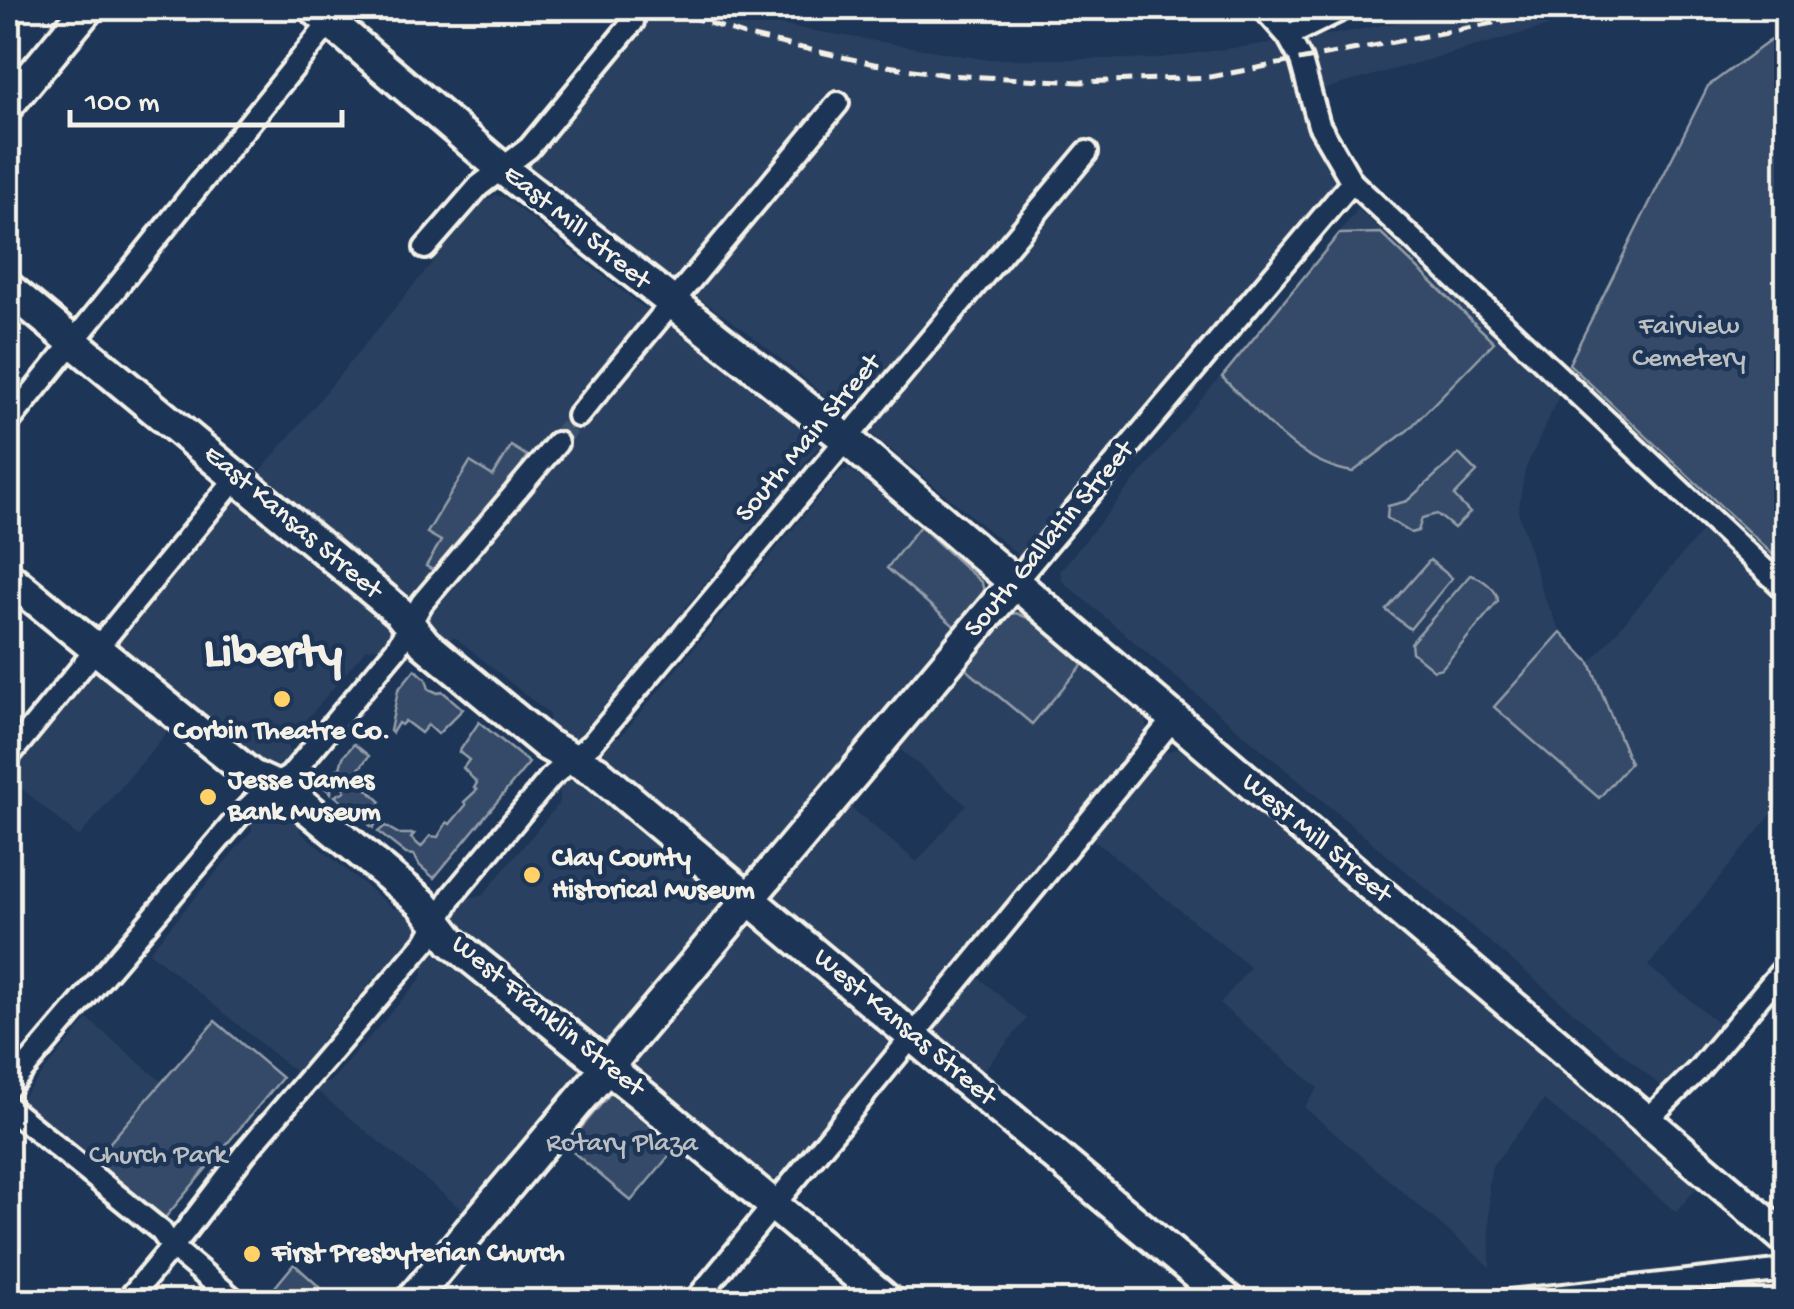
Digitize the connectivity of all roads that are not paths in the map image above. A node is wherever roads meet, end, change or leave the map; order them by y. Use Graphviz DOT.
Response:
graph roads {
  1 [pos="88,8"];
  2 [pos="1263,8"];
  3 [pos="1345,8"];
  4 [pos="322,14"];
  5 [pos="633,22"];
  6 [pos="1288,36"];
  7 [pos="838,103"];
  8 [pos="8,105"];
  9 [pos="1087,152"];
  10 [pos="500,168"];
  11 [pos="1352,182"];
  12 [pos="425,248"];
  13 [pos="8,288"];
  14 [pos="672,302"];
  15 [pos="73,342"];
  16 [pos="578,416"];
  17 [pos="8,422"];
  18 [pos="846,438"];
  19 [pos="557,442"];
  20 [pos="237,477"];
  21 [pos="8,576"];
  22 [pos="1015,582"];
  23 [pos="1786,590"];
  24 [pos="408,624"];
  25 [pos="97,650"];
  26 [pos="1174,718"];
  27 [pos="8,758"];
  28 [pos="573,761"];
  29 [pos="271,787"];
  30 [pos="748,899"];
  31 [pos="437,924"];
  32 [pos="1786,966"];
  33 [pos="911,1035"];
  34 [pos="607,1067"];
  35 [pos="8,1088"];
  36 [pos="8,1107"];
  37 [pos="1647,1120"];
  38 [pos="774,1205"];
  39 [pos="1786,1239"];
  40 [pos="172,1247"];
  41 [pos="1786,1270"];
  42 [pos="126,1302"];
  43 [pos="237,1302"];
  44 [pos="410,1302"];
  45 [pos="694,1302"];
  46 [pos="889,1302"];
  47 [pos="1230,1302"];
  48 [pos="1501,1302"];
  1 -- 8 [label="street"];
  2 -- 6 [label="street"];
  3 -- 6 [label="street"];
  4 -- 10 [label="street, East Mill Street"];
  4 -- 15 [label="street"];
  5 -- 10 [label="street"];
  6 -- 11 [label="street"];
  7 -- 14 [label="street"];
  9 -- 18 [label="street, South Main Street"];
  10 -- 12 [label="street"];
  10 -- 14 [label="street, East Mill Street"];
  11 -- 22 [label="street, South Gallatin Street"];
  11 -- 23 [label="street"];
  13 -- 15 [label="street, East Kansas Street"];
  14 -- 16 [label="street"];
  14 -- 18 [label="street, East Mill Street"];
  15 -- 17 [label="street"];
  15 -- 20 [label="street, East Kansas Street"];
  18 -- 22 [label="street, West Mill Street"];
  18 -- 28 [label="street, South Main Street"];
  19 -- 24 [label="street"];
  20 -- 24 [label="street, East Kansas Street"];
  20 -- 25 [label="street"];
  21 -- 25 [label="street, West Franklin Street"];
  22 -- 26 [label="street, West Mill Street"];
  22 -- 30 [label="street, South Gallatin Street"];
  24 -- 28 [label="street, East Kansas Street"];
  24 -- 29 [label="street"];
  25 -- 27 [label="street"];
  25 -- 29 [label="street, West Franklin Street"];
  26 -- 33 [label="street"];
  26 -- 37 [label="street, West Mill Street"];
  28 -- 30 [label="street, West Kansas Street"];
  28 -- 31 [label="street, South Main Street"];
  29 -- 31 [label="street, West Franklin Street"];
  29 -- 35 [label="street"];
  30 -- 33 [label="street, West Kansas Street"];
  30 -- 34 [label="street, South Gallatin Street"];
  31 -- 34 [label="street, West Franklin Street"];
  31 -- 40 [label="street, South Main Street"];
  32 -- 37 [label="street"];
  33 -- 38 [label="street"];
  33 -- 47 [label="street, West Kansas Street"];
  34 -- 38 [label="street, West Franklin Street"];
  34 -- 44 [label="street, South Gallatin Street"];
  36 -- 40 [label="street"];
  37 -- 39 [label="street, West Mill Street"];
  38 -- 45 [label="street"];
  38 -- 46 [label="street, West Franklin Street"];
  40 -- 42 [label="street, South Main Street"];
  40 -- 43 [label="street"];
  41 -- 48 [label="street"];
}
